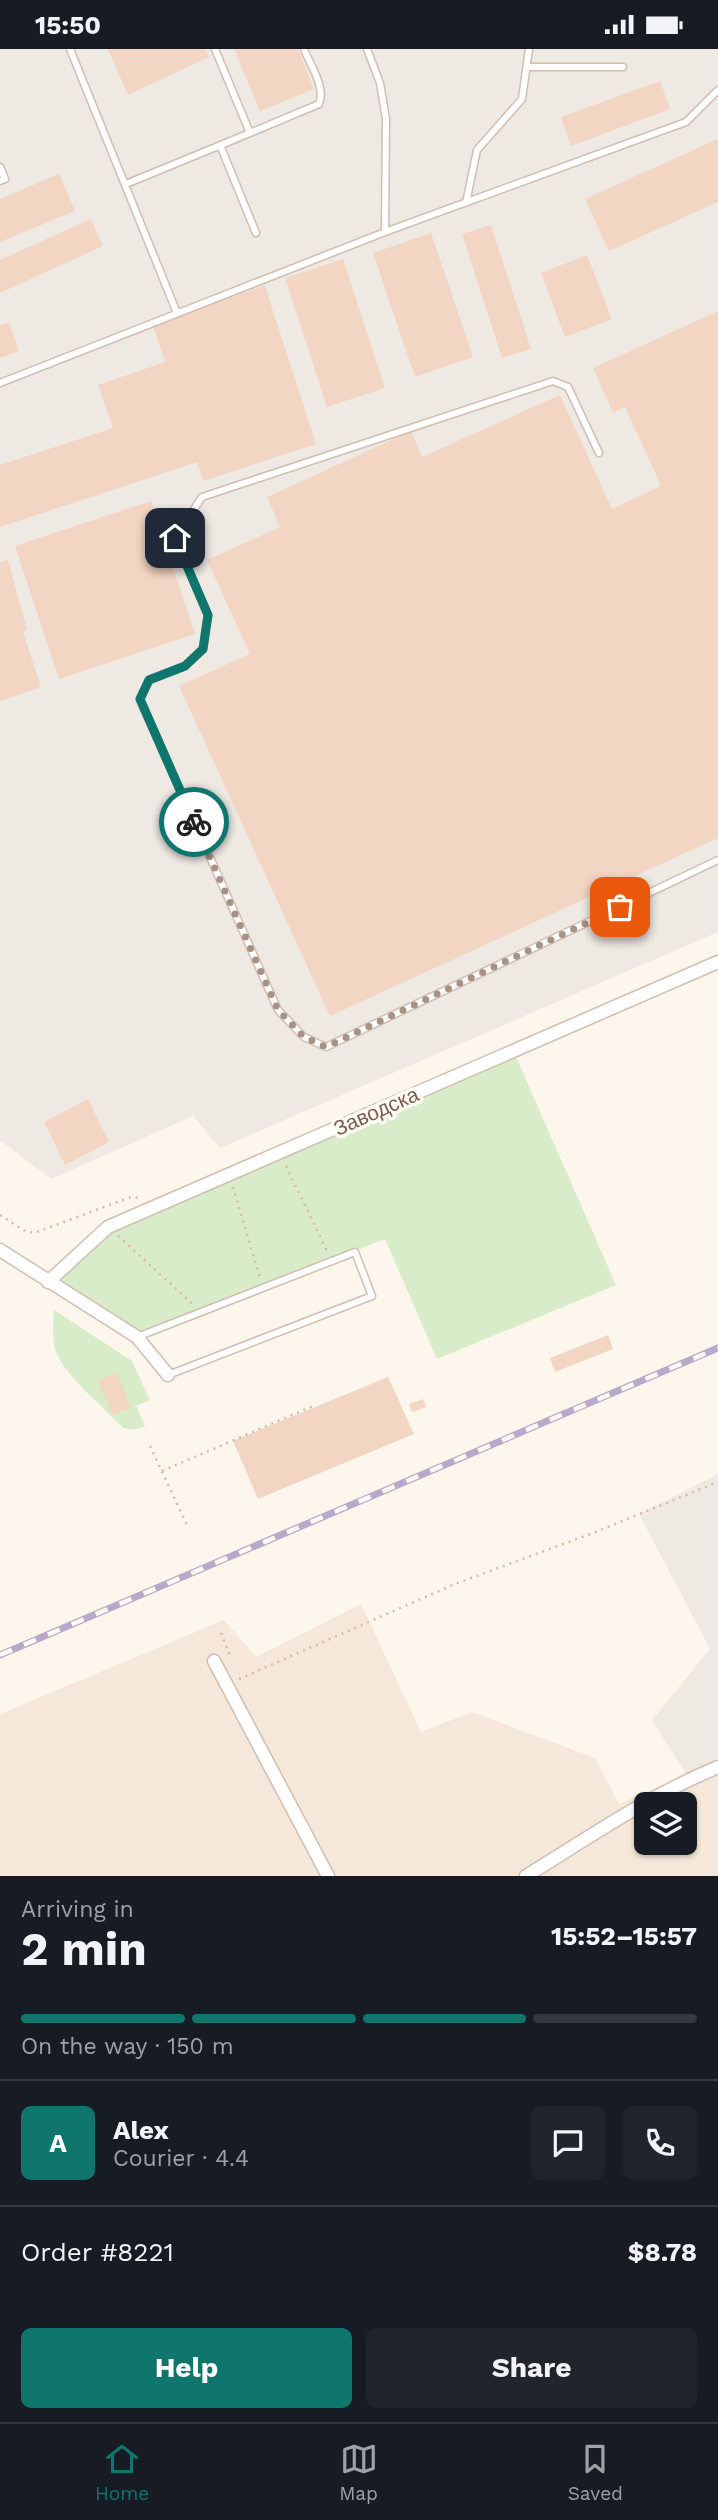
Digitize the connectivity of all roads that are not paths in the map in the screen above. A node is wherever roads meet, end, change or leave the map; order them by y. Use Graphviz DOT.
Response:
graph roads {
  1 [pos="69,49"];
  2 [pos="215,49"];
  3 [pos="304,49"];
  4 [pos="367,49"];
  5 [pos="529,49"];
  6 [pos="528,67"];
  7 [pos="623,67"];
  8 [pos="718,90"];
  9 [pos="250,133"];
  10 [pos="220,145"];
  11 [pos="0,167"];
  12 [pos="0,181"];
  13 [pos="126,184"];
  14 [pos="466,203"];
  15 [pos="385,232"];
  16 [pos="256,233"];
  17 [pos="177,313"];
  18 [pos="0,383"];
  19 [pos="599,453"];
  20 [pos="718,860"];
  21 [pos="718,962"];
  22 [pos="0,1250"];
  23 [pos="48,1282"];
  24 [pos="137,1337"];
  25 [pos="168,1375"];
  26 [pos="214,1661"];
  27 [pos="718,1767"];
  28 [pos="328,1876"];
  29 [pos="526,1876"];
  1 -- 13 [label="lane"];
  2 -- 9 [label="lane"];
  3 -- 9 [label="lane"];
  4 -- 15 [label="lane"];
  5 -- 6 [label="lane"];
  6 -- 7 [label="lane"];
  6 -- 14 [label="lane"];
  8 -- 14 [label="lane"];
  9 -- 10 [label="lane"];
  10 -- 13 [label="lane"];
  10 -- 16 [label="lane"];
  11 -- 12 [label="lane"];
  13 -- 17 [label="lane"];
  14 -- 15 [label="lane"];
  15 -- 17 [label="lane"];
  17 -- 18 [label="lane"];
  19 -- 20 [label="lane"];
  21 -- 23 [label="street, Заводска"];
  22 -- 23 [label="street"];
  23 -- 24 [label="street"];
  24 -- 25 [label="street"];
  24 -- 25 [label="lane"];
  26 -- 28 [label="street"];
  27 -- 29 [label="street"];
}
